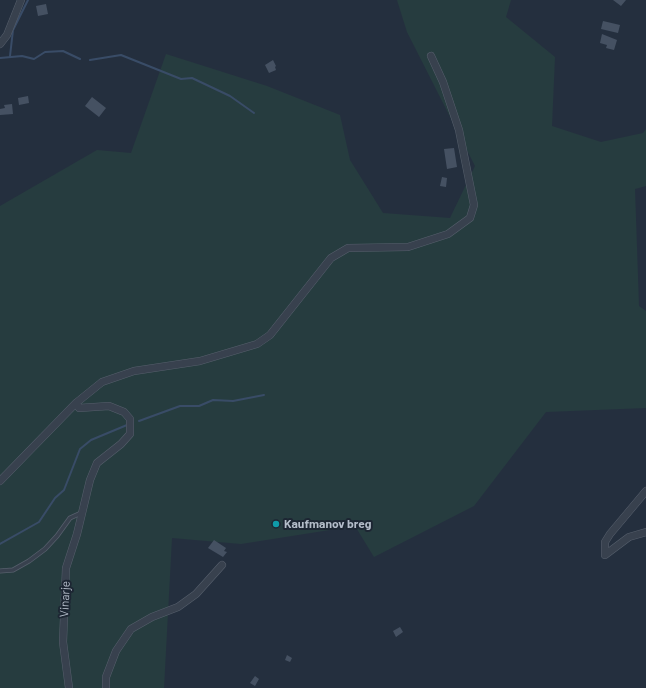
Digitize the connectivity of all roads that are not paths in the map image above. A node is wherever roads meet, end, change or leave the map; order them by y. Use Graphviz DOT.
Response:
graph roads {
  1 [pos="21,0"];
  2 [pos="0,44"];
  3 [pos="431,56"];
  4 [pos="76,403"];
  5 [pos="0,481"];
  6 [pos="646,490"];
  7 [pos="82,513"];
  8 [pos="646,532"];
  9 [pos="222,565"];
  10 [pos="0,571"];
  11 [pos="69,688"];
  12 [pos="106,688"];
  1 -- 2 [label="street"];
  3 -- 4 [label="street"];
  4 -- 5 [label="street"];
  4 -- 7 [label="street, Vinarje"];
  6 -- 8 [label="street"];
  7 -- 10 [label="lane"];
  7 -- 11 [label="street, Vinarje"];
  9 -- 12 [label="street"];
}
